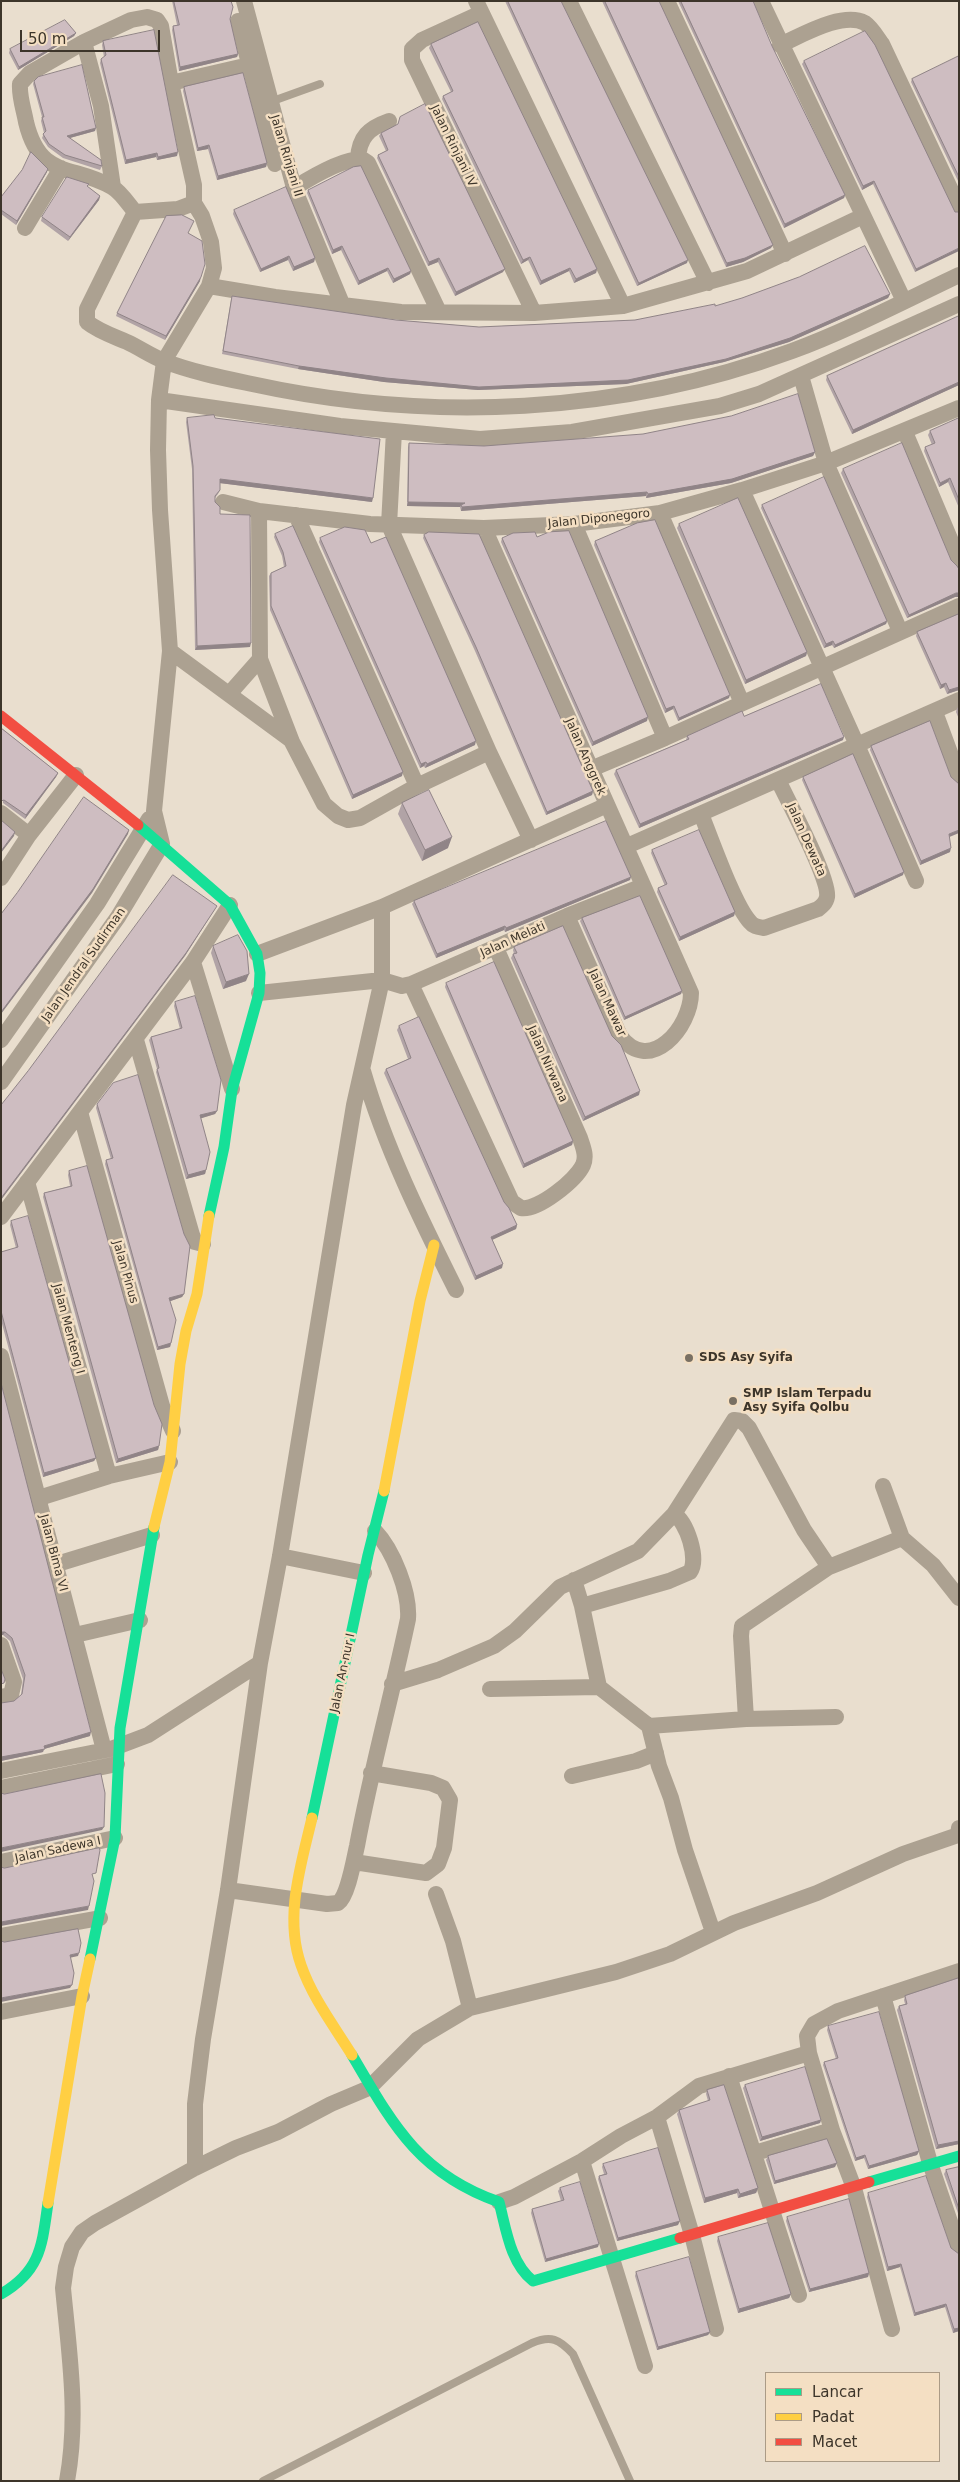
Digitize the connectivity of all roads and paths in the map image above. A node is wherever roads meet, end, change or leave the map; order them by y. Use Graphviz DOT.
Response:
graph roads {
  1 [pos="233,1"];
  2 [pos="244,1"];
  3 [pos="569,1"];
  4 [pos="667,1"];
  5 [pos="761,1"];
  6 [pos="479,7"];
  7 [pos="84,42"];
  8 [pos="780,45"];
  9 [pos="250,65"];
  10 [pos="171,83"];
  11 [pos="320,84"];
  12 [pos="270,102"];
  13 [pos="389,121"];
  14 [pos="358,159"];
  15 [pos="275,164"];
  16 [pos="61,168"];
  17 [pos="114,187"];
  18 [pos="294,188"];
  19 [pos="194,203"];
  20 [pos="959,207"];
  21 [pos="135,212"];
  22 [pos="863,216"];
  23 [pos="25,228"];
  24 [pos="785,254"];
  25 [pos="959,275"];
  26 [pos="708,283"];
  27 [pos="209,286"];
  28 [pos="904,301"];
  29 [pos="959,304"];
  30 [pos="343,306"];
  31 [pos="623,306"];
  32 [pos="439,312"];
  33 [pos="534,313"];
  34 [pos="164,361"];
  35 [pos="801,376"];
  36 [pos="159,400"];
  37 [pos="959,408"];
  38 [pos="394,431"];
  39 [pos="905,432"];
  40 [pos="826,463"];
  41 [pos="742,490"];
  42 [pos="223,502"];
  43 [pos="259,511"];
  44 [pos="660,513"];
  45 [pos="296,515"];
  46 [pos="574,524"];
  47 [pos="389,525"];
  48 [pos="484,528"];
  49 [pos="959,560"];
  50 [pos="959,606"];
  51 [pos="900,631"];
  52 [pos="170,651"];
  53 [pos="260,659"];
  54 [pos="822,667"];
  55 [pos="230,693"];
  56 [pos="959,700"];
  57 [pos="742,703"];
  58 [pos="935,712"];
  59 [pos="1,716"];
  60 [pos="665,738"];
  61 [pos="292,742"];
  62 [pos="857,746"];
  63 [pos="489,752"];
  64 [pos="591,769"];
  65 [pos="76,775"];
  66 [pos="959,777"];
  67 [pos="778,780"];
  68 [pos="417,786"];
  69 [pos="607,805"];
  70 [pos="154,811"];
  71 [pos="1,813"];
  72 [pos="701,814"];
  73 [pos="143,829"];
  74 [pos="29,835"];
  75 [pos="531,840"];
  76 [pos="162,844"];
  77 [pos="627,846"];
  78 [pos="1,878"];
  79 [pos="916,881"];
  80 [pos="643,886"];
  81 [pos="230,904"];
  82 [pos="382,907"];
  83 [pos="568,916"];
  84 [pos="496,948"];
  85 [pos="257,954"];
  86 [pos="193,962"];
  87 [pos="382,980"];
  88 [pos="411,984"];
  89 [pos="688,984"];
  90 [pos="259,993"];
  91 [pos="1,1040"];
  92 [pos="136,1040"];
  93 [pos="363,1069"];
  94 [pos="1,1082"];
  95 [pos="232,1090"];
  96 [pos="80,1112"];
  97 [pos="27,1182"];
  98 [pos="1,1217"];
  99 [pos="203,1244"];
  100 [pos="434,1245"];
  101 [pos="456,1290"];
  102 [pos="1,1356"];
  103 [pos="173,1431"];
  104 [pos="170,1462"];
  105 [pos="109,1476"];
  106 [pos="883,1486"];
  107 [pos="38,1498"];
  108 [pos="674,1514"];
  109 [pos="375,1531"];
  110 [pos="152,1534"];
  111 [pos="902,1538"];
  112 [pos="280,1556"];
  113 [pos="56,1564"];
  114 [pos="829,1567"];
  115 [pos="364,1573"];
  116 [pos="574,1580"];
  117 [pos="959,1598"];
  118 [pos="582,1606"];
  119 [pos="140,1620"];
  120 [pos="75,1635"];
  121 [pos="1,1645"];
  122 [pos="260,1663"];
  123 [pos="392,1684"];
  124 [pos="599,1687"];
  125 [pos="490,1689"];
  126 [pos="1,1696"];
  127 [pos="836,1717"];
  128 [pos="746,1719"];
  129 [pos="649,1726"];
  130 [pos="111,1748"];
  131 [pos="656,1753"];
  132 [pos="116,1764"];
  133 [pos="1,1771"];
  134 [pos="371,1773"];
  135 [pos="572,1776"];
  136 [pos="1,1788"];
  137 [pos="959,1833"];
  138 [pos="115,1838"];
  139 [pos="1,1862"];
  140 [pos="354,1862"];
  141 [pos="228,1890"];
  142 [pos="436,1894"];
  143 [pos="294,1900"];
  144 [pos="100,1918"];
  145 [pos="714,1932"];
  146 [pos="1,1936"];
  147 [pos="959,1971"];
  148 [pos="82,1996"];
  149 [pos="883,1996"];
  150 [pos="470,2008"];
  151 [pos="1,2012"];
  152 [pos="809,2053"];
  153 [pos="729,2076"];
  154 [pos="369,2088"];
  155 [pos="657,2117"];
  156 [pos="832,2130"];
  157 [pos="755,2153"];
  158 [pos="959,2156"];
  159 [pos="582,2161"];
  160 [pos="930,2163"];
  161 [pos="196,2168"];
  162 [pos="854,2188"];
  163 [pos="499,2202"];
  164 [pos="771,2212"];
  165 [pos="692,2235"];
  166 [pos="959,2248"];
  167 [pos="612,2258"];
  168 [pos="2,2293"];
  169 [pos="799,2295"];
  170 [pos="716,2329"];
  171 [pos="892,2329"];
  172 [pos="645,2366"];
  173 [pos="67,2481"];
  174 [pos="263,2481"];
  175 [pos="630,2481"];
  1 -- 9 [label="street"];
  2 -- 12 [label="street, Jalan Rinjani II"];
  3 -- 26 [label="street"];
  4 -- 24 [label="street"];
  5 -- 8 [label="street"];
  6 -- 31 [label="street"];
  6 -- 33 [label="street, Jalan Rinjani IV"];
  7 -- 10 [label="street"];
  7 -- 16 [label="street"];
  7 -- 17 [label="street"];
  8 -- 20 [label="street"];
  8 -- 22 [label="street"];
  9 -- 10 [label="street"];
  9 -- 15 [label="street"];
  10 -- 19 [label="street"];
  11 -- 12 [label="lane"];
  12 -- 18 [label="street, Jalan Rinjani II"];
  13 -- 14 [label="street"];
  14 -- 18 [label="street"];
  14 -- 32 [label="street"];
  16 -- 17 [label="street"];
  16 -- 23 [label="street"];
  17 -- 21 [label="street"];
  18 -- 30 [label="street, Jalan Rinjani II"];
  19 -- 21 [label="street"];
  19 -- 27 [label="street"];
  21 -- 34 [label="street"];
  22 -- 24 [label="street"];
  22 -- 28 [label="street"];
  24 -- 26 [label="street"];
  25 -- 28 [label="street"];
  26 -- 31 [label="street"];
  27 -- 30 [label="street"];
  27 -- 34 [label="street"];
  28 -- 34 [label="street"];
  29 -- 35 [label="street"];
  30 -- 32 [label="street"];
  31 -- 33 [label="street"];
  32 -- 33 [label="street"];
  34 -- 36 [label="street"];
  35 -- 38 [label="street"];
  35 -- 40 [label="street"];
  36 -- 38 [label="street"];
  36 -- 52 [label="street"];
  37 -- 39 [label="street, Jalan Diponegoro"];
  38 -- 47 [label="street"];
  39 -- 40 [label="street, Jalan Diponegoro"];
  39 -- 49 [label="street"];
  40 -- 41 [label="street, Jalan Diponegoro"];
  40 -- 51 [label="street"];
  41 -- 44 [label="street, Jalan Diponegoro"];
  41 -- 54 [label="street"];
  42 -- 43 [label="street, Jalan Diponegoro"];
  43 -- 45 [label="street, Jalan Diponegoro"];
  43 -- 53 [label="street"];
  44 -- 46 [label="street, Jalan Diponegoro"];
  44 -- 57 [label="street"];
  45 -- 47 [label="street, Jalan Diponegoro"];
  45 -- 68 [label="street"];
  46 -- 48 [label="street, Jalan Diponegoro"];
  46 -- 60 [label="street"];
  47 -- 48 [label="street, Jalan Diponegoro"];
  47 -- 63 [label="street"];
  48 -- 64 [label="street, Jalan Anggrek"];
  50 -- 51 [label="street"];
  51 -- 54 [label="street"];
  52 -- 55 [label="street"];
  52 -- 70 [label="street"];
  53 -- 55 [label="street"];
  53 -- 61 [label="street"];
  54 -- 57 [label="street"];
  54 -- 62 [label="street"];
  55 -- 61 [label="street"];
  56 -- 58 [label="street"];
  57 -- 60 [label="street"];
  58 -- 62 [label="street"];
  58 -- 66 [label="street"];
  59 -- 65 [label="street"];
  60 -- 64 [label="street"];
  61 -- 68 [label="street"];
  62 -- 67 [label="street"];
  62 -- 79 [label="street"];
  63 -- 68 [label="street"];
  63 -- 75 [label="street"];
  64 -- 69 [label="street, Jalan Anggrek"];
  65 -- 73 [label="street"];
  65 -- 74 [label="street"];
  67 -- 72 [label="street"];
  67 -- 72 [label="street, Jalan Dewata"];
  69 -- 75 [label="street"];
  69 -- 77 [label="street, Jalan Anggrek"];
  70 -- 73 [label="street, Jalan Jendral Sudirman"];
  70 -- 76 [label="street"];
  71 -- 74 [label="street"];
  72 -- 77 [label="street"];
  73 -- 76 [label="street"];
  73 -- 91 [label="street, Jalan Jendral Sudirman"];
  74 -- 78 [label="street"];
  75 -- 82 [label="street"];
  76 -- 81 [label="street"];
  76 -- 94 [label="street, Jalan Jendral Sudirman"];
  77 -- 80 [label="street, Jalan Anggrek"];
  80 -- 83 [label="street, Jalan Melati"];
  80 -- 89 [label="street, Jalan Anggrek"];
  81 -- 85 [label="street"];
  81 -- 86 [label="street"];
  82 -- 85 [label="street"];
  82 -- 87 [label="street"];
  83 -- 84 [label="street, Jalan Melati"];
  83 -- 89 [label="street, Jalan Mawar"];
  84 -- 88 [label="street, Jalan Melati"];
  84 -- 88 [label="street, Jalan Nirwana"];
  85 -- 90 [label="street"];
  86 -- 92 [label="street"];
  86 -- 95 [label="street"];
  87 -- 88 [label="street, Jalan Melati"];
  87 -- 90 [label="street, Jalan Melati"];
  87 -- 93 [label="street"];
  90 -- 95 [label="street"];
  92 -- 96 [label="street"];
  92 -- 99 [label="street"];
  93 -- 100 [label="street"];
  93 -- 112 [label="street"];
  95 -- 99 [label="street"];
  96 -- 97 [label="street"];
  96 -- 103 [label="street, Jalan Pinus"];
  97 -- 98 [label="street"];
  97 -- 105 [label="street, Jalan Menteng I"];
  99 -- 103 [label="street"];
  100 -- 101 [label="street"];
  100 -- 109 [label="street, Jalan An-nur I"];
  102 -- 107 [label="street, Jalan Bima VI"];
  103 -- 104 [label="street"];
  104 -- 105 [label="street"];
  104 -- 110 [label="street"];
  105 -- 107 [label="street"];
  106 -- 111 [label="street"];
  107 -- 113 [label="street, Jalan Bima VI"];
  108 -- 114 [label="street"];
  108 -- 116 [label="street"];
  108 -- 118 [label="street"];
  109 -- 115 [label="street, Jalan An-nur I"];
  109 -- 123 [label="street"];
  110 -- 113 [label="street"];
  110 -- 119 [label="street"];
  111 -- 114 [label="street"];
  111 -- 117 [label="street"];
  112 -- 115 [label="street"];
  112 -- 122 [label="street"];
  113 -- 120 [label="street, Jalan Bima VI"];
  114 -- 128 [label="street"];
  115 -- 143 [label="street, Jalan An-nur I"];
  116 -- 118 [label="street"];
  116 -- 123 [label="street"];
  118 -- 124 [label="street"];
  119 -- 120 [label="street"];
  119 -- 130 [label="street"];
  120 -- 130 [label="street, Jalan Bima VI"];
  121 -- 126 [label="street"];
  122 -- 130 [label="street"];
  122 -- 141 [label="street"];
  123 -- 134 [label="street"];
  124 -- 125 [label="street"];
  124 -- 129 [label="street"];
  127 -- 128 [label="street"];
  128 -- 129 [label="street"];
  129 -- 131 [label="street"];
  130 -- 132 [label="street"];
  130 -- 133 [label="street"];
  131 -- 135 [label="street"];
  131 -- 145 [label="street"];
  132 -- 136 [label="street"];
  132 -- 138 [label="street"];
  134 -- 140 [label="street"];
  134 -- 140 [label="street"];
  137 -- 145 [label="street"];
  138 -- 139 [label="street, Jalan Sadewa I"];
  138 -- 144 [label="street"];
  140 -- 143 [label="street"];
  141 -- 143 [label="street"];
  141 -- 161 [label="street"];
  142 -- 150 [label="street"];
  143 -- 154 [label="street, Jalan An-nur I"];
  144 -- 146 [label="street"];
  144 -- 148 [label="street"];
  145 -- 150 [label="street"];
  147 -- 149 [label="street"];
  148 -- 151 [label="street"];
  148 -- 168 [label="street"];
  149 -- 152 [label="street"];
  149 -- 160 [label="street"];
  150 -- 154 [label="street"];
  152 -- 153 [label="street"];
  152 -- 156 [label="street"];
  153 -- 155 [label="street"];
  153 -- 157 [label="street"];
  154 -- 161 [label="street"];
  154 -- 163 [label="street, Jalan An-nur I"];
  155 -- 159 [label="street"];
  155 -- 165 [label="street"];
  156 -- 157 [label="street"];
  156 -- 162 [label="street"];
  157 -- 164 [label="street"];
  158 -- 160 [label="street"];
  159 -- 163 [label="street"];
  159 -- 167 [label="street"];
  160 -- 162 [label="street"];
  160 -- 166 [label="street"];
  161 -- 173 [label="street"];
  162 -- 164 [label="street"];
  162 -- 171 [label="street"];
  163 -- 167 [label="street"];
  164 -- 165 [label="street"];
  164 -- 169 [label="street"];
  165 -- 167 [label="street"];
  165 -- 170 [label="street"];
  167 -- 172 [label="street"];
  174 -- 175 [label="lane"];
}
